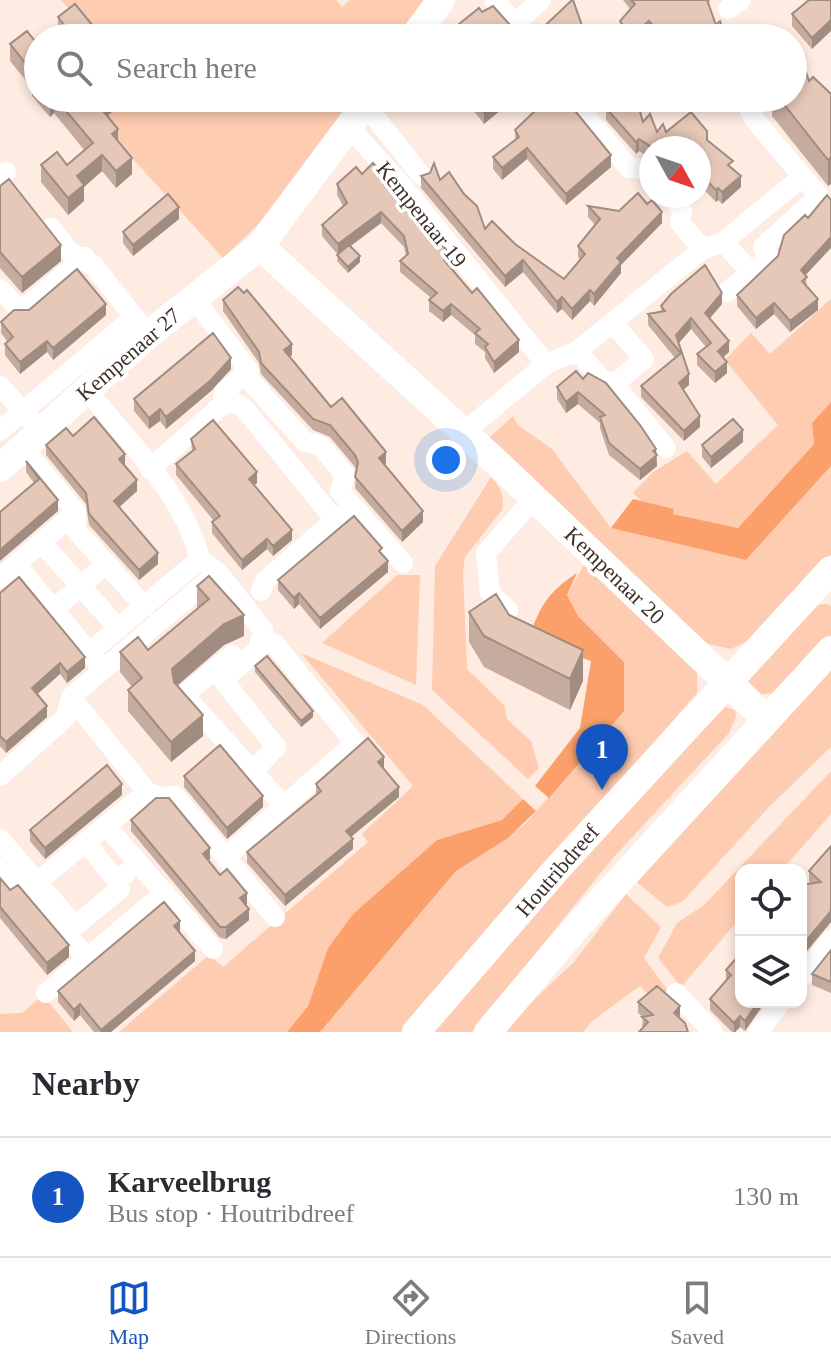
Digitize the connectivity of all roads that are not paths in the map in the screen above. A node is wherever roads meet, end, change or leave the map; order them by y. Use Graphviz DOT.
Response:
graph roads {
  1 [pos="441,0"];
  2 [pos="494,0"];
  3 [pos="542,1"];
  4 [pos="423,24"];
  5 [pos="516,24"];
  6 [pos="527,24"];
  7 [pos="360,112"];
  8 [pos="362,112"];
  9 [pos="363,112"];
  10 [pos="584,112"];
  11 [pos="751,112"];
  12 [pos="639,170"];
  13 [pos="421,175"];
  14 [pos="802,177"];
  15 [pos="680,208"];
  16 [pos="51,228"];
  17 [pos="723,242"];
  18 [pos="260,246"];
  19 [pos="703,249"];
  20 [pos="85,257"];
  21 [pos="751,272"];
  22 [pos="727,292"];
  23 [pos="193,297"];
  24 [pos="5,303"];
  25 [pos="612,322"];
  26 [pos="141,326"];
  27 [pos="577,351"];
  28 [pos="546,364"];
  29 [pos="245,375"];
  30 [pos="614,384"];
  31 [pos="0,386"];
  32 [pos="86,389"];
  33 [pos="0,403"];
  34 [pos="222,405"];
  35 [pos="20,428"];
  36 [pos="463,433"];
  37 [pos="666,448"];
  38 [pos="0,468"];
  39 [pos="150,469"];
  40 [pos="534,498"];
  41 [pos="352,505"];
  42 [pos="76,512"];
  43 [pos="328,512"];
  44 [pos="46,547"];
  45 [pos="200,559"];
  46 [pos="403,563"];
  47 [pos="16,564"];
  48 [pos="106,564"];
  49 [pos="218,572"];
  50 [pos="829,577"];
  51 [pos="0,578"];
  52 [pos="81,586"];
  53 [pos="261,591"];
  54 [pos="145,607"];
  55 [pos="54,609"];
  56 [pos="508,610"];
  57 [pos="119,629"];
  58 [pos="263,635"];
  59 [pos="831,650"];
  60 [pos="91,651"];
  61 [pos="103,669"];
  62 [pos="727,681"];
  63 [pos="71,697"];
  64 [pos="252,717"];
  65 [pos="766,719"];
  66 [pos="226,741"];
  67 [pos="2,770"];
  68 [pos="253,771"];
  69 [pos="147,792"];
  70 [pos="284,806"];
  71 [pos="107,827"];
  72 [pos="0,839"];
  73 [pos="86,843"];
  74 [pos="226,857"];
  75 [pos="138,862"];
  76 [pos="0,867"];
  77 [pos="37,882"];
  78 [pos="116,889"];
  79 [pos="165,892"];
  80 [pos="275,917"];
  81 [pos="132,920"];
  82 [pos="831,940"];
  83 [pos="213,949"];
  84 [pos="87,958"];
  85 [pos="807,970"];
  86 [pos="46,993"];
  87 [pos="676,993"];
  88 [pos="776,1008"];
  89 [pos="711,1031"];
  90 [pos="416,1032"];
  91 [pos="488,1032"];
  92 [pos="758,1032"];
  1 -- 4 [label="street"];
  2 -- 5 [label="street"];
  3 -- 6 [label="street"];
  7 -- 18 [label="street, Kempenaar 27"];
  8 -- 28 [label="street, Kempenaar 19"];
  9 -- 13 [label="street, Kempenaar 19"];
  10 -- 12 [label="street"];
  11 -- 14 [label="street"];
  14 -- 17 [label="street"];
  14 -- 21 [label="street"];
  15 -- 19 [label="street"];
  16 -- 20 [label="street"];
  17 -- 19 [label="street"];
  17 -- 21 [label="street"];
  18 -- 23 [label="street, Kempenaar 27"];
  18 -- 36 [label="street, Kempenaar 20"];
  19 -- 25 [label="street"];
  20 -- 24 [label="street"];
  20 -- 26 [label="street"];
  21 -- 22 [label="street"];
  23 -- 26 [label="street, Kempenaar 27"];
  23 -- 29 [label="street"];
  25 -- 27 [label="street"];
  25 -- 30 [label="street"];
  26 -- 32 [label="street, Kempenaar 27"];
  26 -- 35 [label="street"];
  27 -- 28 [label="street"];
  27 -- 30 [label="street"];
  28 -- 36 [label="street"];
  29 -- 34 [label="street"];
  29 -- 41 [label="street"];
  30 -- 37 [label="street"];
  31 -- 35 [label="street"];
  32 -- 35 [label="street, Kempenaar 27"];
  32 -- 39 [label="street"];
  33 -- 35 [label="street"];
  34 -- 39 [label="street"];
  34 -- 43 [label="street"];
  35 -- 38 [label="street, Kempenaar 27"];
  35 -- 42 [label="street"];
  36 -- 40 [label="street, Kempenaar 20"];
  39 -- 45 [label="street"];
  40 -- 56 [label="street"];
  40 -- 62 [label="street, Kempenaar 20"];
  41 -- 43 [label="street"];
  41 -- 46 [label="street"];
  42 -- 44 [label="street"];
  42 -- 48 [label="street"];
  43 -- 53 [label="street"];
  44 -- 47 [label="street"];
  44 -- 52 [label="street"];
  45 -- 49 [label="street"];
  45 -- 54 [label="street"];
  47 -- 51 [label="street"];
  47 -- 55 [label="street"];
  48 -- 52 [label="street"];
  48 -- 54 [label="street"];
  49 -- 58 [label="street"];
  49 -- 61 [label="street"];
  50 -- 62 [label="street, Houtribdreef"];
  52 -- 55 [label="street"];
  52 -- 57 [label="street"];
  54 -- 57 [label="street"];
  55 -- 60 [label="street"];
  57 -- 60 [label="street"];
  58 -- 64 [label="street"];
  58 -- 66 [label="street"];
  58 -- 70 [label="street"];
  59 -- 65 [label="street"];
  60 -- 61 [label="street"];
  61 -- 63 [label="street"];
  62 -- 65 [label="street, Kempenaar 20"];
  62 -- 90 [label="street, Houtribdreef"];
  63 -- 67 [label="street"];
  63 -- 69 [label="street"];
  64 -- 66 [label="street"];
  64 -- 68 [label="street"];
  65 -- 91 [label="street"];
  66 -- 68 [label="street"];
  68 -- 70 [label="street"];
  69 -- 71 [label="street"];
  69 -- 74 [label="street"];
  70 -- 74 [label="street"];
  71 -- 73 [label="street"];
  71 -- 75 [label="street"];
  72 -- 77 [label="street"];
  73 -- 77 [label="street"];
  73 -- 78 [label="street"];
  74 -- 80 [label="street"];
  75 -- 78 [label="street"];
  75 -- 79 [label="street"];
  76 -- 84 [label="street"];
  77 -- 78 [label="street"];
  78 -- 81 [label="street"];
  79 -- 81 [label="street"];
  79 -- 83 [label="street"];
  81 -- 84 [label="street"];
  82 -- 85 [label="street"];
  84 -- 86 [label="street"];
  87 -- 89 [label="street"];
  88 -- 92 [label="street"];
}
